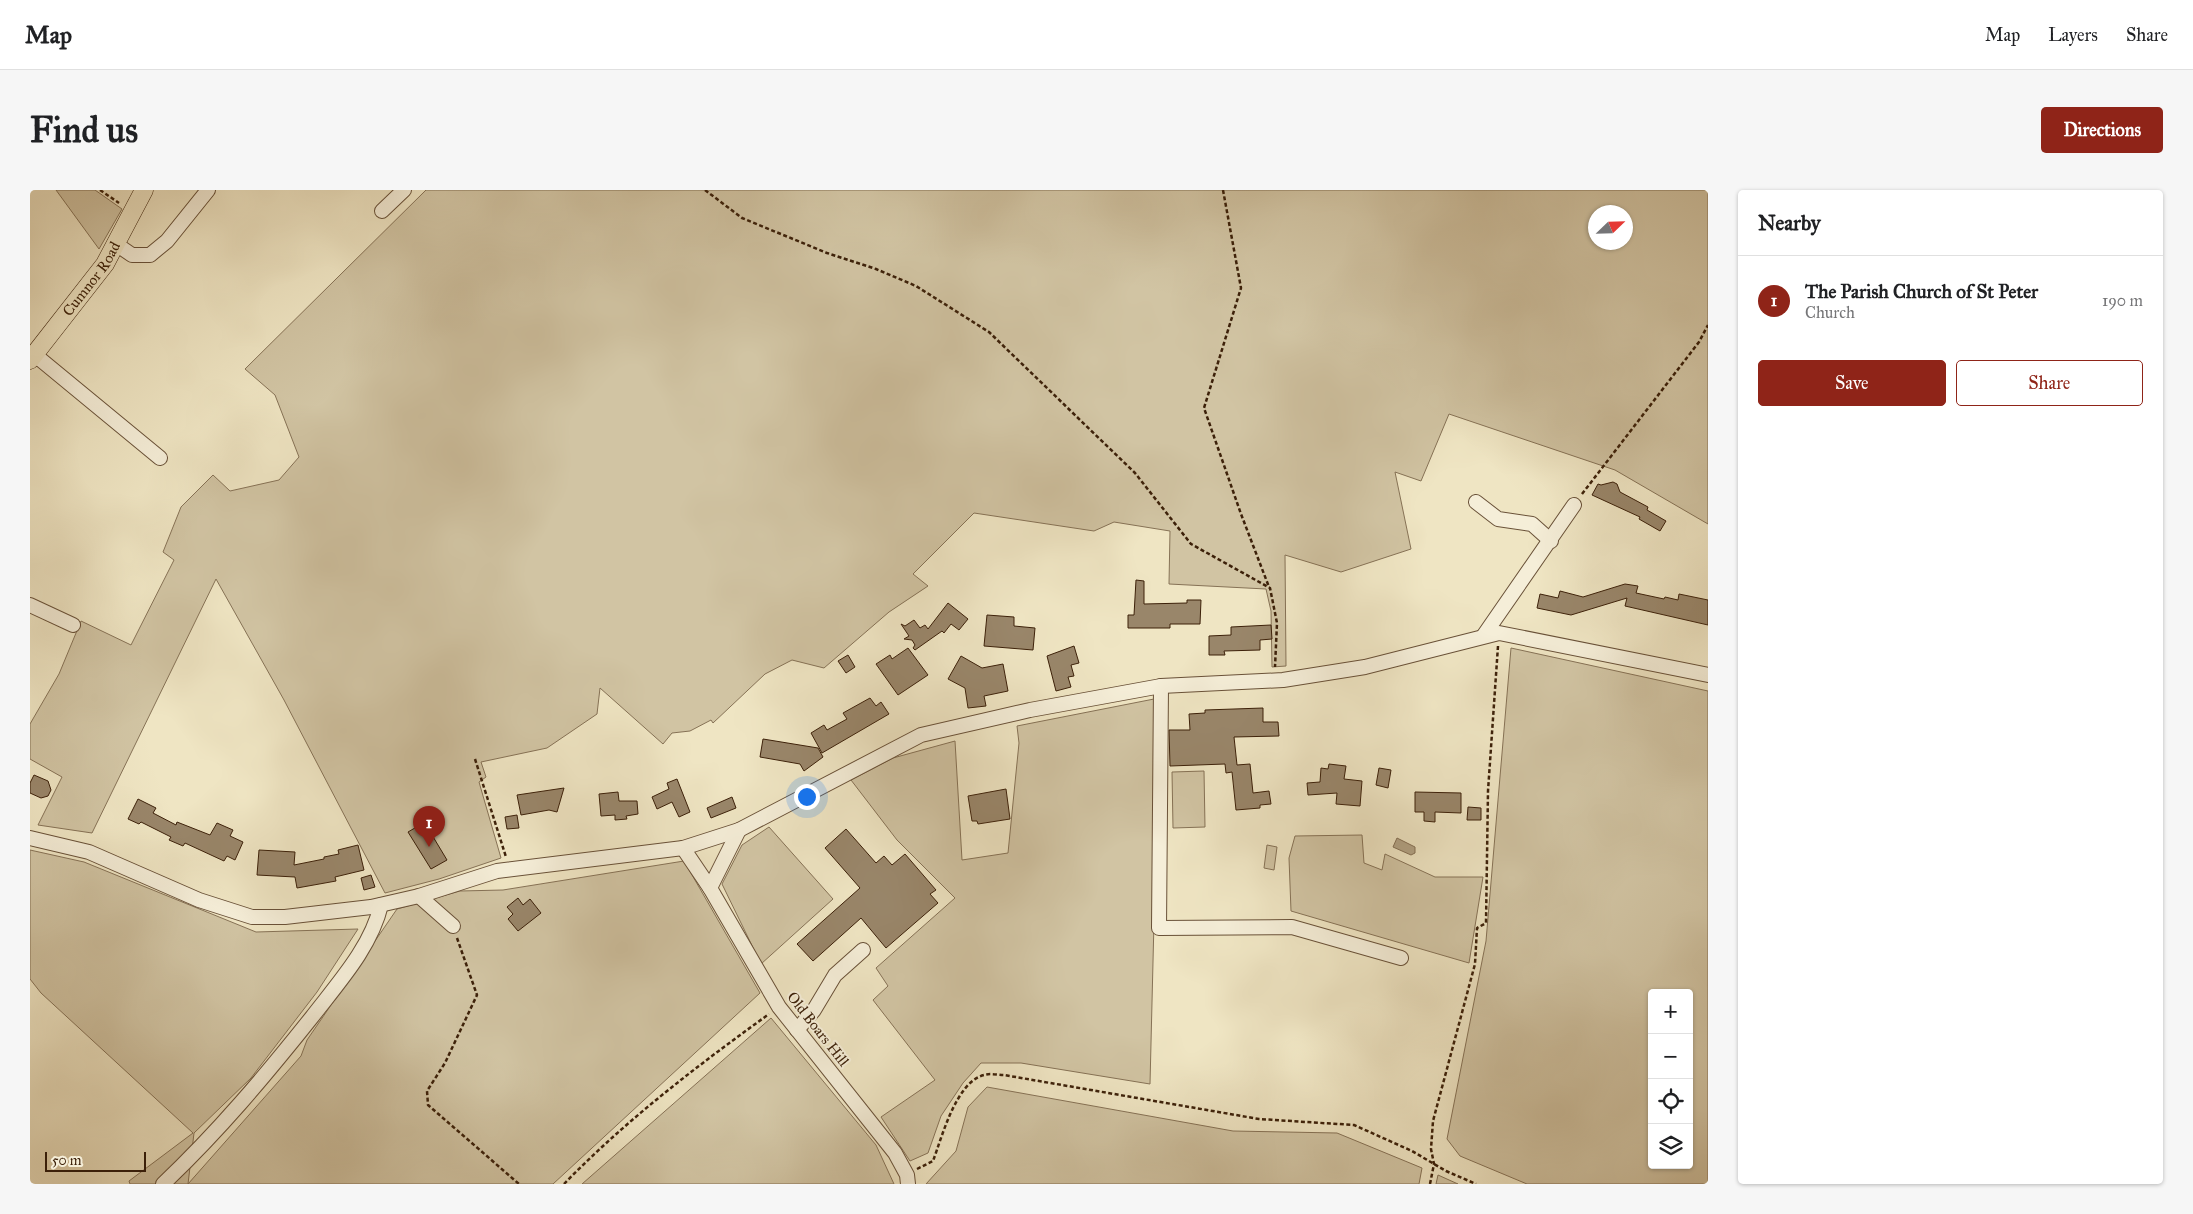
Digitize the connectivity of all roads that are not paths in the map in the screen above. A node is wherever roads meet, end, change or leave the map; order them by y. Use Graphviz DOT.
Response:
graph roads {
  1 [pos="144,190"];
  2 [pos="208,190"];
  3 [pos="404,190"];
  4 [pos="382,210"];
  5 [pos="116,244"];
  6 [pos="32,358"];
  7 [pos="160,458"];
  8 [pos="1476,502"];
  9 [pos="1574,505"];
  10 [pos="1551,540"];
  11 [pos="30,605"];
  12 [pos="73,625"];
  13 [pos="1484,635"];
  14 [pos="1708,674"];
  15 [pos="1161,686"];
  16 [pos="739,830"];
  17 [pos="30,838"];
  18 [pos="683,848"];
  19 [pos="710,888"];
  20 [pos="418,896"];
  21 [pos="381,904"];
  22 [pos="453,926"];
  23 [pos="863,950"];
  24 [pos="1400,958"];
  25 [pos="797,1030"];
  26 [pos="908,1179"];
  27 [pos="163,1184"];
  1 -- 5 [label="main road, Cumnor Road"];
  2 -- 5 [label="street"];
  3 -- 4 [label="street"];
  5 -- 6 [label="main road, Cumnor Road"];
  6 -- 7 [label="street"];
  8 -- 10 [label="street"];
  9 -- 10 [label="street"];
  10 -- 13 [label="street"];
  11 -- 12 [label="street"];
  13 -- 14 [label="street"];
  13 -- 15 [label="street"];
  15 -- 16 [label="street"];
  15 -- 24 [label="street"];
  16 -- 18 [label="street"];
  16 -- 19 [label="street"];
  17 -- 21 [label="street"];
  18 -- 19 [label="street, Old Boars Hill"];
  18 -- 20 [label="street"];
  19 -- 25 [label="street, Old Boars Hill"];
  20 -- 21 [label="street"];
  20 -- 22 [label="street"];
  21 -- 27 [label="street"];
  23 -- 25 [label="street"];
  25 -- 26 [label="street, Old Boars Hill"];
}
